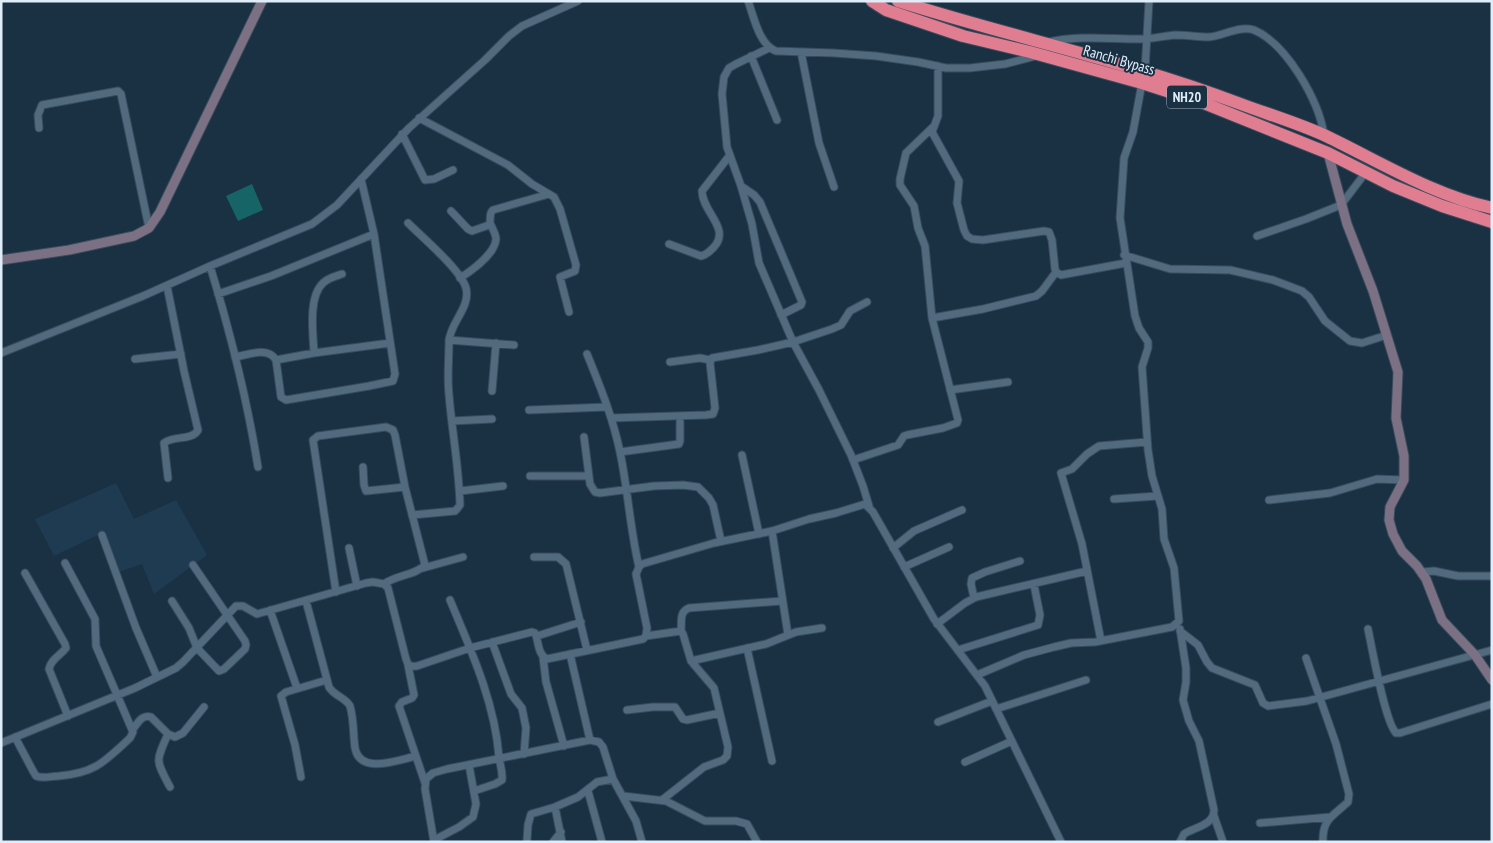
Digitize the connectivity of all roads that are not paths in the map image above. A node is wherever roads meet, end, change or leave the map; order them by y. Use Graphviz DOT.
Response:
graph roads {
  1 [pos="262,1"];
  2 [pos="578,1"];
  3 [pos="748,1"];
  4 [pos="872,1"];
  5 [pos="898,1"];
  6 [pos="1149,1"];
  7 [pos="1146,39"];
  8 [pos="1046,42"];
  9 [pos="769,48"];
  10 [pos="801,52"];
  11 [pos="1041,55"];
  12 [pos="752,56"];
  13 [pos="938,66"];
  14 [pos="1143,77"];
  15 [pos="419,118"];
  16 [pos="777,120"];
  17 [pos="933,127"];
  18 [pos="39,128"];
  19 [pos="402,134"];
  20 [pos="1324,135"];
  21 [pos="1328,153"];
  22 [pos="730,155"];
  23 [pos="453,170"];
  24 [pos="1366,172"];
  25 [pos="361,179"];
  26 [pos="741,186"];
  27 [pos="834,187"];
  28 [pos="549,194"];
  29 [pos="1341,205"];
  30 [pos="1492,208"];
  31 [pos="451,211"];
  32 [pos="1492,222"];
  33 [pos="408,223"];
  34 [pos="490,224"];
  35 [pos="149,228"];
  36 [pos="374,234"];
  37 [pos="1257,236"];
  38 [pos="668,244"];
  39 [pos="1124,255"];
  40 [pos="1,260"];
  41 [pos="1126,263"];
  42 [pos="210,266"];
  43 [pos="1056,272"];
  44 [pos="342,274"];
  45 [pos="460,278"];
  46 [pos="167,286"];
  47 [pos="218,294"];
  48 [pos="866,302"];
  49 [pos="568,312"];
  50 [pos="781,315"];
  51 [pos="932,318"];
  52 [pos="1387,335"];
  53 [pos="450,340"];
  54 [pos="793,342"];
  55 [pos="390,343"];
  56 [pos="496,343"];
  57 [pos="514,345"];
  58 [pos="1,353"];
  59 [pos="314,353"];
  60 [pos="181,354"];
  61 [pos="587,354"];
  62 [pos="235,358"];
  63 [pos="135,359"];
  64 [pos="276,360"];
  65 [pos="710,360"];
  66 [pos="670,362"];
  67 [pos="1008,382"];
  68 [pos="950,390"];
  69 [pos="492,391"];
  70 [pos="607,407"];
  71 [pos="529,410"];
  72 [pos="680,416"];
  73 [pos="611,418"];
  74 [pos="492,419"];
  75 [pos="452,422"];
  76 [pos="584,438"];
  77 [pos="1147,442"];
  78 [pos="620,452"];
  79 [pos="742,455"];
  80 [pos="853,460"];
  81 [pos="258,466"];
  82 [pos="363,467"];
  83 [pos="530,476"];
  84 [pos="589,476"];
  85 [pos="168,478"];
  86 [pos="1404,480"];
  87 [pos="503,486"];
  88 [pos="405,487"];
  89 [pos="626,490"];
  90 [pos="460,491"];
  91 [pos="1158,496"];
  92 [pos="1114,499"];
  93 [pos="1269,500"];
  94 [pos="868,506"];
  95 [pos="962,510"];
  96 [pos="412,515"];
  97 [pos="772,531"];
  98 [pos="759,534"];
  99 [pos="102,535"];
  100 [pos="722,541"];
  101 [pos="949,547"];
  102 [pos="349,548"];
  103 [pos="893,548"];
  104 [pos="534,556"];
  105 [pos="463,558"];
  106 [pos="1020,561"];
  107 [pos="65,564"];
  108 [pos="193,566"];
  109 [pos="639,566"];
  110 [pos="904,566"];
  111 [pos="422,568"];
  112 [pos="1087,572"];
  113 [pos="1422,572"];
  114 [pos="25,573"];
  115 [pos="1492,576"];
  116 [pos="384,584"];
  117 [pos="1034,585"];
  118 [pos="357,586"];
  119 [pos="336,592"];
  120 [pos="974,598"];
  121 [pos="450,600"];
  122 [pos="172,601"];
  123 [pos="306,601"];
  124 [pos="782,601"];
  125 [pos="270,610"];
  126 [pos="227,614"];
  127 [pos="1179,621"];
  128 [pos="581,622"];
  129 [pos="938,624"];
  130 [pos="822,628"];
  131 [pos="1368,629"];
  132 [pos="681,631"];
  133 [pos="1180,631"];
  134 [pos="788,635"];
  135 [pos="537,636"];
  136 [pos="646,636"];
  137 [pos="1101,641"];
  138 [pos="492,642"];
  139 [pos="197,648"];
  140 [pos="470,648"];
  141 [pos="747,648"];
  142 [pos="587,650"];
  143 [pos="958,650"];
  144 [pos="1492,650"];
  145 [pos="570,654"];
  146 [pos="1475,655"];
  147 [pos="543,657"];
  148 [pos="1306,658"];
  149 [pos="691,661"];
  150 [pos="408,665"];
  151 [pos="977,675"];
  152 [pos="156,677"];
  153 [pos="327,680"];
  154 [pos="1086,680"];
  155 [pos="1492,680"];
  156 [pos="1379,682"];
  157 [pos="298,688"];
  158 [pos="118,694"];
  159 [pos="1320,697"];
  160 [pos="992,701"];
  161 [pos="1492,704"];
  162 [pos="204,706"];
  163 [pos="996,709"];
  164 [pos="627,710"];
  165 [pos="720,713"];
  166 [pos="68,716"];
  167 [pos="938,722"];
  168 [pos="133,730"];
  169 [pos="168,734"];
  170 [pos="15,738"];
  171 [pos="590,740"];
  172 [pos="1012,741"];
  173 [pos="1,743"];
  174 [pos="564,746"];
  175 [pos="524,754"];
  176 [pos="416,756"];
  177 [pos="499,759"];
  178 [pos="772,761"];
  179 [pos="965,762"];
  180 [pos="469,765"];
  181 [pos="301,777"];
  182 [pos="613,779"];
  183 [pos="425,782"];
  184 [pos="170,788"];
  185 [pos="474,791"];
  186 [pos="588,791"];
  187 [pos="623,796"];
  188 [pos="662,800"];
  189 [pos="555,808"];
  190 [pos="1214,816"];
  191 [pos="1330,817"];
  192 [pos="1260,823"];
  193 [pos="561,832"];
  194 [pos="527,840"];
  195 [pos="434,841"];
  196 [pos="553,842"];
  197 [pos="562,842"];
  198 [pos="602,842"];
  199 [pos="642,842"];
  200 [pos="757,842"];
  201 [pos="1061,842"];
  202 [pos="1180,842"];
  203 [pos="1223,842"];
  204 [pos="1323,842"];
  1 -- 35 [label="street"];
  2 -- 15 [label="street"];
  3 -- 9 [label="street"];
  4 -- 11 [label="highway, Ranchi Bypass / NH20"];
  5 -- 8 [label="highway, Ranchi Bypass / NH20"];
  6 -- 7 [label="street"];
  7 -- 8 [label="street"];
  7 -- 14 [label="street"];
  7 -- 20 [label="street"];
  8 -- 14 [label="highway, Ranchi Bypass / NH20"];
  9 -- 10 [label="street"];
  9 -- 12 [label="street"];
  10 -- 13 [label="street"];
  10 -- 27 [label="street"];
  11 -- 13 [label="street"];
  11 -- 14 [label="highway, Ranchi Bypass / NH20"];
  12 -- 16 [label="street"];
  12 -- 22 [label="street"];
  13 -- 17 [label="street"];
  14 -- 20 [label="highway, Ranchi Bypass / NH20"];
  14 -- 21 [label="highway, Ranchi Bypass / NH20"];
  14 -- 39 [label="street"];
  15 -- 19 [label="street"];
  15 -- 28 [label="street"];
  17 -- 43 [label="street"];
  17 -- 51 [label="street"];
  18 -- 35 [label="street"];
  19 -- 23 [label="street"];
  19 -- 25 [label="street"];
  20 -- 30 [label="highway, Ranchi Bypass / NH20"];
  21 -- 24 [label="highway, Ranchi Bypass / NH20"];
  21 -- 29 [label="street"];
  22 -- 26 [label="street"];
  22 -- 38 [label="street"];
  24 -- 29 [label="street"];
  24 -- 32 [label="highway, Ranchi Bypass / NH20"];
  25 -- 36 [label="street"];
  25 -- 42 [label="street"];
  26 -- 50 [label="street"];
  26 -- 50 [label="street"];
  28 -- 34 [label="street"];
  28 -- 49 [label="street"];
  29 -- 37 [label="street"];
  29 -- 52 [label="street"];
  31 -- 34 [label="street"];
  33 -- 45 [label="street"];
  34 -- 45 [label="street"];
  35 -- 40 [label="street"];
  36 -- 47 [label="street"];
  36 -- 55 [label="street"];
  39 -- 41 [label="street"];
  39 -- 52 [label="street"];
  41 -- 43 [label="street"];
  41 -- 77 [label="street"];
  42 -- 46 [label="street"];
  42 -- 47 [label="street"];
  43 -- 51 [label="street"];
  44 -- 59 [label="street"];
  45 -- 53 [label="street"];
  46 -- 58 [label="street"];
  46 -- 60 [label="street"];
  47 -- 62 [label="street"];
  48 -- 54 [label="street"];
  50 -- 54 [label="street"];
  51 -- 68 [label="street"];
  52 -- 86 [label="street"];
  53 -- 56 [label="street"];
  53 -- 75 [label="street"];
  54 -- 65 [label="street"];
  54 -- 80 [label="street"];
  55 -- 59 [label="street"];
  55 -- 64 [label="street"];
  56 -- 57 [label="street"];
  56 -- 69 [label="street"];
  59 -- 64 [label="street"];
  60 -- 63 [label="street"];
  60 -- 85 [label="street"];
  61 -- 70 [label="street"];
  62 -- 64 [label="street"];
  62 -- 81 [label="street"];
  65 -- 66 [label="street"];
  65 -- 72 [label="street"];
  67 -- 68 [label="street"];
  68 -- 80 [label="street"];
  70 -- 71 [label="street"];
  70 -- 73 [label="street"];
  72 -- 73 [label="street"];
  72 -- 78 [label="street"];
  73 -- 78 [label="street"];
  74 -- 75 [label="street"];
  75 -- 90 [label="street"];
  76 -- 84 [label="street"];
  77 -- 91 [label="street"];
  77 -- 112 [label="street"];
  78 -- 89 [label="street"];
  79 -- 98 [label="street"];
  80 -- 94 [label="street"];
  82 -- 88 [label="street"];
  83 -- 84 [label="street"];
  84 -- 89 [label="street"];
  86 -- 93 [label="street"];
  86 -- 113 [label="street"];
  87 -- 90 [label="street"];
  88 -- 96 [label="street"];
  88 -- 119 [label="street"];
  89 -- 100 [label="street"];
  89 -- 109 [label="street"];
  90 -- 96 [label="street"];
  91 -- 92 [label="street"];
  91 -- 127 [label="street"];
  94 -- 97 [label="street"];
  94 -- 103 [label="street"];
  95 -- 103 [label="street"];
  96 -- 111 [label="street"];
  97 -- 98 [label="street"];
  97 -- 124 [label="street"];
  98 -- 100 [label="street"];
  99 -- 152 [label="street"];
  100 -- 109 [label="street"];
  101 -- 110 [label="street"];
  102 -- 118 [label="street"];
  103 -- 110 [label="street"];
  104 -- 128 [label="street"];
  105 -- 111 [label="street"];
  106 -- 120 [label="street"];
  107 -- 158 [label="street"];
  108 -- 126 [label="street"];
  109 -- 136 [label="street"];
  110 -- 129 [label="street"];
  111 -- 116 [label="street"];
  112 -- 117 [label="street"];
  112 -- 137 [label="street"];
  113 -- 115 [label="street"];
  113 -- 146 [label="street"];
  114 -- 166 [label="street"];
  116 -- 118 [label="street"];
  116 -- 150 [label="street"];
  117 -- 120 [label="street"];
  117 -- 143 [label="street"];
  118 -- 119 [label="street"];
  119 -- 123 [label="street"];
  120 -- 129 [label="street"];
  121 -- 140 [label="street"];
  122 -- 139 [label="street"];
  123 -- 125 [label="street"];
  123 -- 153 [label="street"];
  124 -- 132 [label="street"];
  124 -- 134 [label="street"];
  125 -- 126 [label="street"];
  125 -- 157 [label="street"];
  126 -- 139 [label="street"];
  126 -- 139 [label="street"];
  127 -- 133 [label="street"];
  127 -- 137 [label="street"];
  128 -- 135 [label="street"];
  128 -- 142 [label="street"];
  129 -- 143 [label="street"];
  130 -- 134 [label="street"];
  131 -- 156 [label="street"];
  132 -- 136 [label="street"];
  132 -- 149 [label="street"];
  133 -- 159 [label="street"];
  133 -- 190 [label="street"];
  134 -- 141 [label="street"];
  135 -- 138 [label="street"];
  135 -- 147 [label="street"];
  136 -- 142 [label="street"];
  137 -- 151 [label="street"];
  138 -- 140 [label="street"];
  138 -- 175 [label="street"];
  139 -- 152 [label="street"];
  140 -- 150 [label="street"];
  140 -- 177 [label="street"];
  141 -- 149 [label="street"];
  141 -- 178 [label="street"];
  142 -- 145 [label="street"];
  143 -- 151 [label="street"];
  144 -- 146 [label="street"];
  145 -- 147 [label="street"];
  145 -- 171 [label="street"];
  146 -- 155 [label="street"];
  146 -- 156 [label="street"];
  147 -- 174 [label="street"];
  148 -- 159 [label="street"];
  149 -- 165 [label="street"];
  150 -- 176 [label="street"];
  151 -- 160 [label="street"];
  152 -- 158 [label="street"];
  153 -- 157 [label="street"];
  153 -- 176 [label="street"];
  154 -- 163 [label="street"];
  156 -- 159 [label="street"];
  156 -- 161 [label="street"];
  157 -- 181 [label="street"];
  158 -- 166 [label="street"];
  158 -- 168 [label="street"];
  159 -- 191 [label="street"];
  160 -- 163 [label="street"];
  160 -- 167 [label="street"];
  162 -- 169 [label="street"];
  163 -- 172 [label="street"];
  164 -- 165 [label="street"];
  165 -- 188 [label="street"];
  166 -- 170 [label="street"];
  168 -- 169 [label="street"];
  168 -- 170 [label="street"];
  169 -- 184 [label="street"];
  170 -- 173 [label="street"];
  171 -- 174 [label="street"];
  171 -- 182 [label="street"];
  172 -- 179 [label="street"];
  172 -- 201 [label="street"];
  174 -- 175 [label="street"];
  175 -- 177 [label="street"];
  176 -- 183 [label="street"];
  177 -- 180 [label="street"];
  177 -- 185 [label="street"];
  180 -- 183 [label="street"];
  180 -- 185 [label="street"];
  182 -- 186 [label="street"];
  182 -- 187 [label="street"];
  183 -- 195 [label="street"];
  185 -- 195 [label="street"];
  186 -- 189 [label="street"];
  186 -- 198 [label="street"];
  187 -- 188 [label="street"];
  187 -- 199 [label="street"];
  188 -- 200 [label="street"];
  189 -- 193 [label="street"];
  189 -- 194 [label="street"];
  190 -- 202 [label="street"];
  190 -- 203 [label="street"];
  191 -- 192 [label="street"];
  191 -- 204 [label="street"];
  193 -- 196 [label="street"];
  193 -- 197 [label="street"];
}
